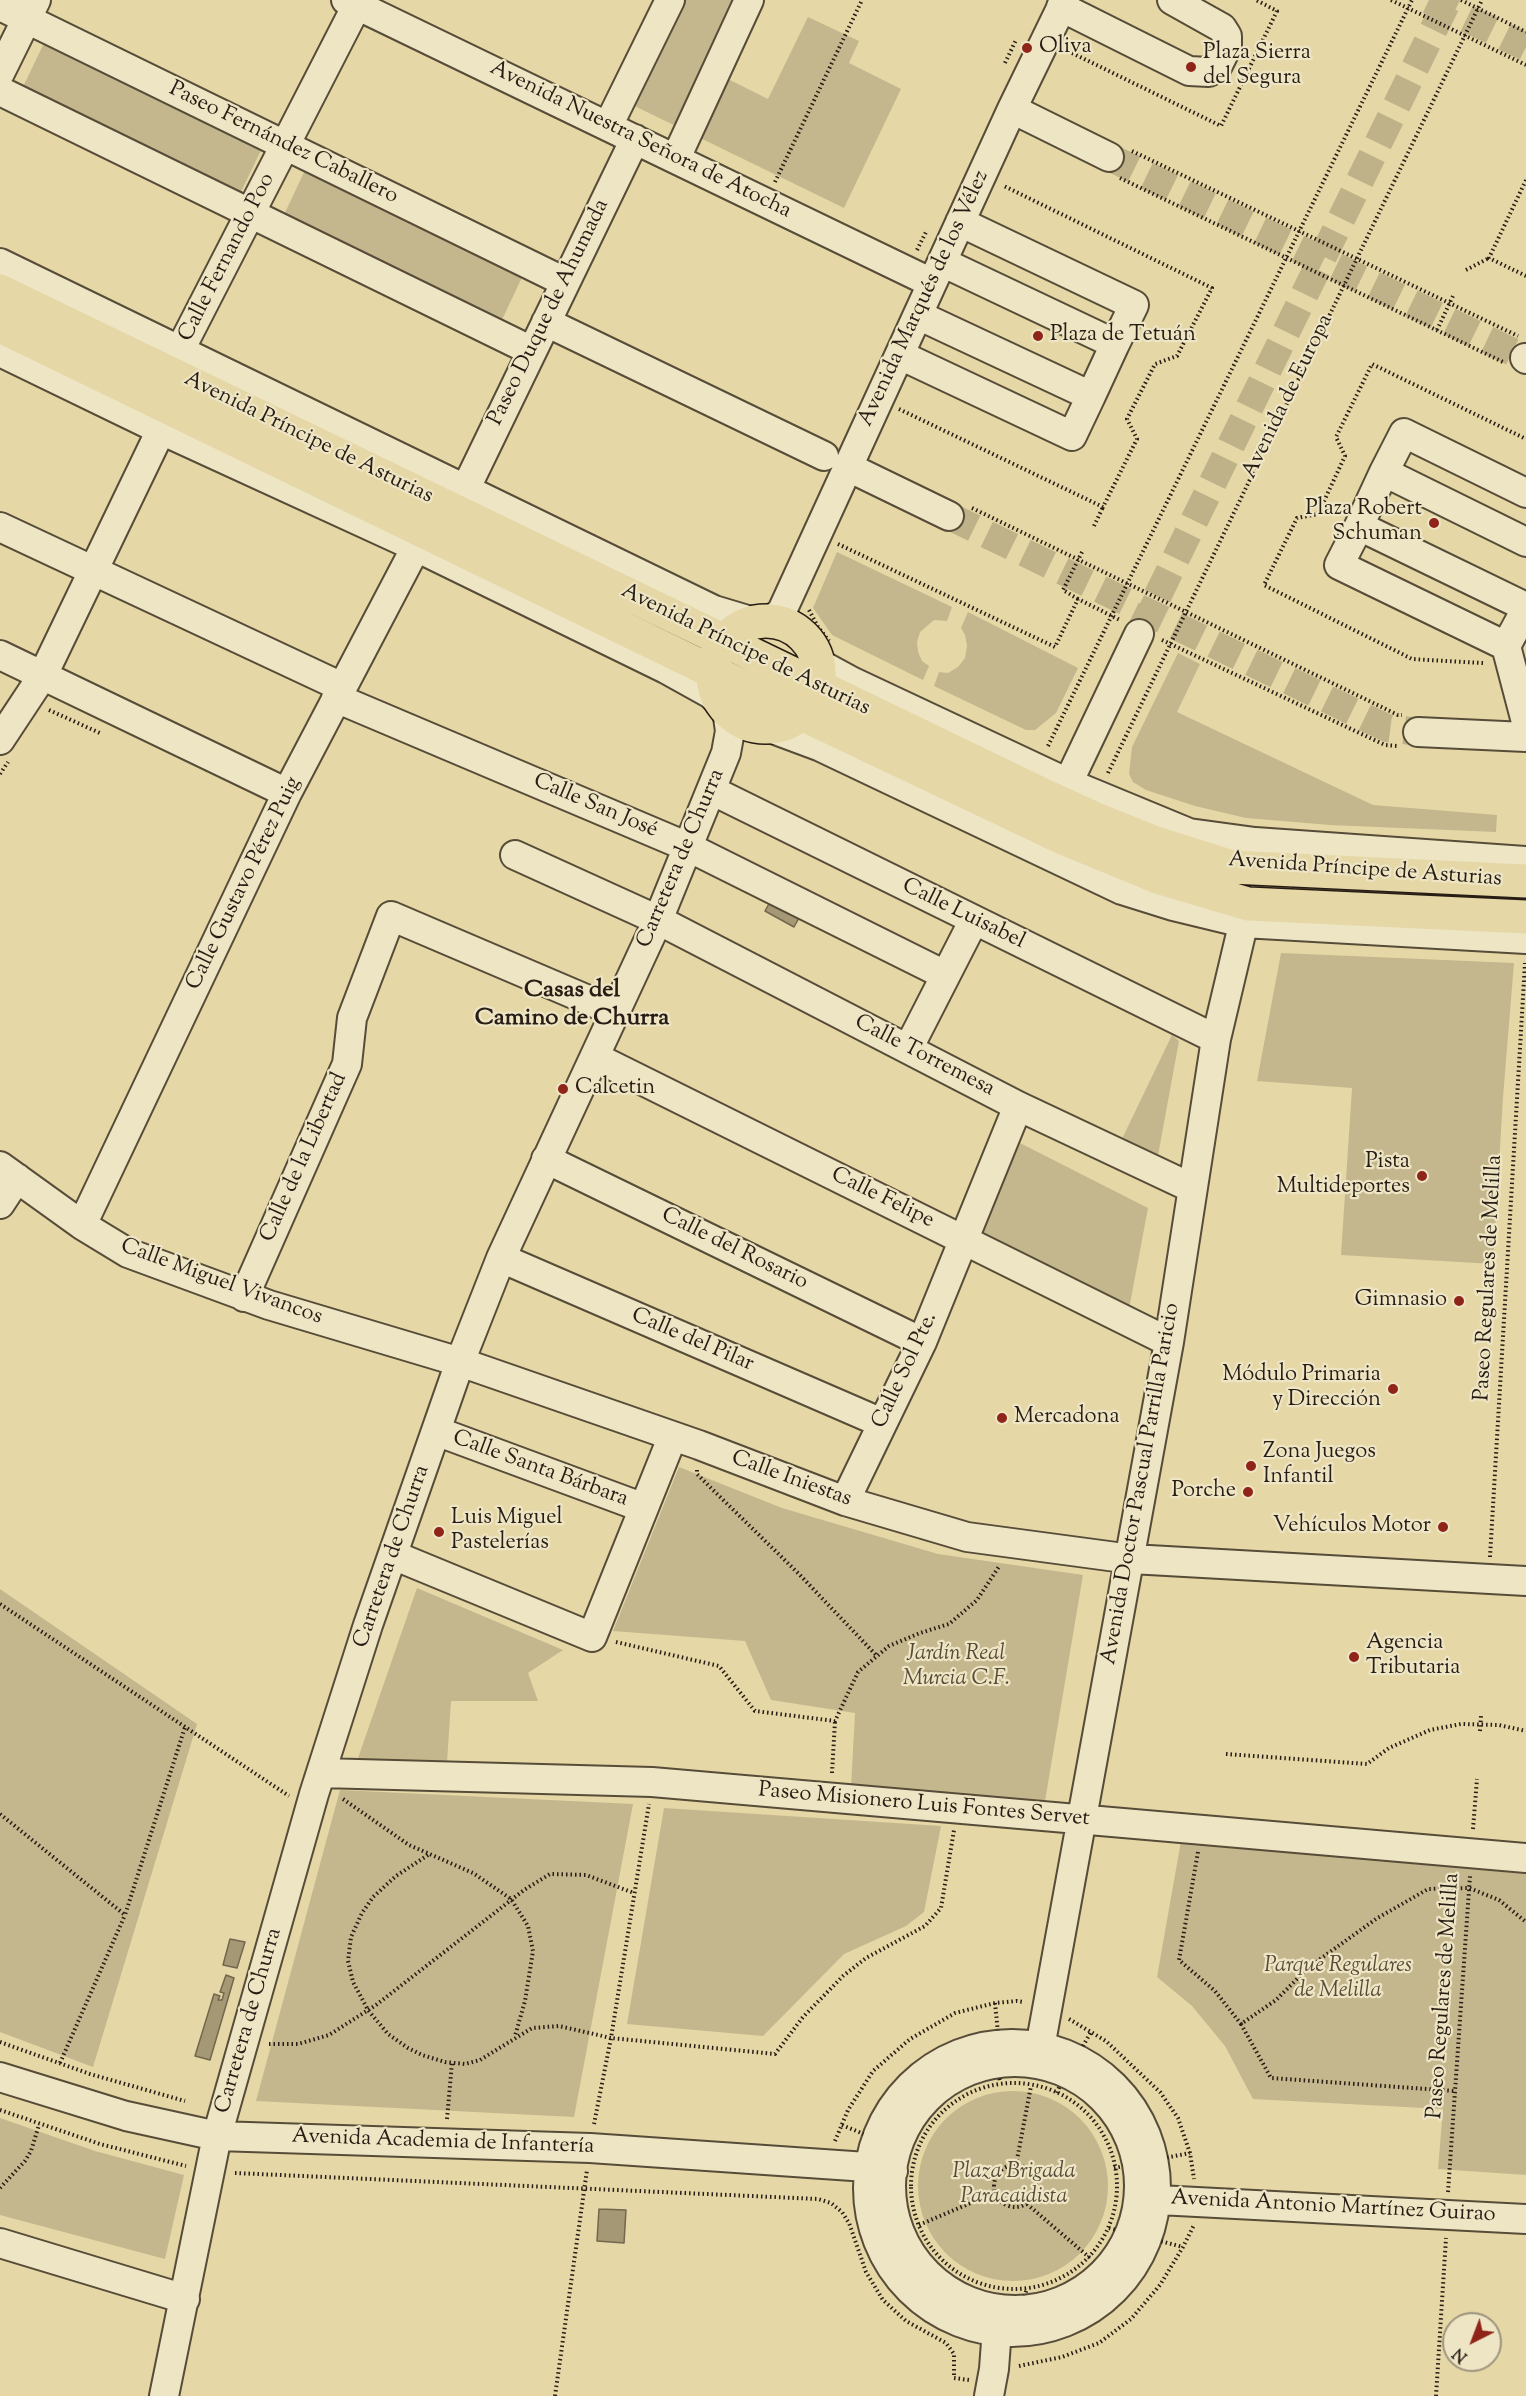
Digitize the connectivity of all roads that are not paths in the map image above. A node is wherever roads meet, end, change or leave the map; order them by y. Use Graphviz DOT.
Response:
graph roads {
  1 [pos="670,0"];
  2 [pos="749,0"];
  3 [pos="1172,0"];
  4 [pos="352,3"];
  5 [pos="0,6"];
  6 [pos="32,9"];
  7 [pos="1070,9"];
  8 [pos="0,73"];
  9 [pos="0,91"];
  10 [pos="1012,109"];
  11 [pos="608,126"];
  12 [pos="635,139"];
  13 [pos="286,146"];
  14 [pos="1118,152"];
  15 [pos="676,158"];
  16 [pos="251,214"];
  17 [pos="960,222"];
  18 [pos="0,263"];
  19 [pos="937,273"];
  20 [pos="565,282"];
  21 [pos="0,291"];
  22 [pos="918,315"];
  23 [pos="546,322"];
  24 [pos="0,326"];
  25 [pos="1115,344"];
  26 [pos="180,350"];
  27 [pos="532,351"];
  28 [pos="0,352"];
  29 [pos="900,355"];
  30 [pos="1091,396"];
  31 [pos="161,430"];
  32 [pos="836,461"];
  33 [pos="1384,472"];
  34 [pos="466,488"];
  35 [pos="1526,493"];
  36 [pos="958,511"];
  37 [pos="1359,526"];
  38 [pos="0,527"];
  39 [pos="1526,542"];
  40 [pos="416,547"];
  41 [pos="93,572"];
  42 [pos="1526,608"];
  43 [pos="783,616"];
  44 [pos="1140,631"];
  45 [pos="725,640"];
  46 [pos="1506,646"];
  47 [pos="0,655"];
  48 [pos="823,664"];
  49 [pos="713,672"];
  50 [pos="43,675"];
  51 [pos="339,692"];
  52 [pos="725,709"];
  53 [pos="803,714"];
  54 [pos="1526,722"];
  55 [pos="763,727"];
  56 [pos="1411,731"];
  57 [pos="1526,736"];
  58 [pos="6,748"];
  59 [pos="726,753"];
  60 [pos="1068,783"];
  61 [pos="711,790"];
  62 [pos="287,793"];
  63 [pos="688,847"];
  64 [pos="515,855"];
  65 [pos="1526,861"];
  66 [pos="1526,881"];
  67 [pos="1246,914"];
  68 [pos="1526,917"];
  69 [pos="658,920"];
  70 [pos="974,920"];
  71 [pos="1526,939"];
  72 [pos="945,975"];
  73 [pos="616,1012"];
  74 [pos="1216,1039"];
  75 [pos="908,1049"];
  76 [pos="595,1057"];
  77 [pos="1018,1106"];
  78 [pos="546,1158"];
  79 [pos="9,1172"];
  80 [pos="1192,1188"];
  81 [pos="0,1204"];
  82 [pos="82,1225"];
  83 [pos="964,1240"];
  84 [pos="501,1258"];
  85 [pos="244,1297"];
  86 [pos="922,1342"];
  87 [pos="1169,1342"];
  88 [pos="460,1362"];
  89 [pos="882,1423"];
  90 [pos="436,1431"];
  91 [pos="686,1442"];
  92 [pos="845,1501"];
  93 [pos="644,1508"];
  94 [pos="393,1555"];
  95 [pos="1131,1559"];
  96 [pos="1526,1581"];
  97 [pos="316,1790"];
  98 [pos="1082,1820"];
  99 [pos="1526,1858"];
  100 [pos="1037,2065"];
  101 [pos="0,2077"];
  102 [pos="221,2124"];
  103 [pos="890,2155"];
  104 [pos="1148,2198"];
  105 [pos="1526,2219"];
  106 [pos="0,2243"];
  107 [pos="185,2299"];
  108 [pos="997,2321"];
  109 [pos="991,2383"];
  110 [pos="164,2396"];
  1 -- 11 [label="street"];
  2 -- 15 [label="street"];
  3 -- 7 [label="street"];
  4 -- 11 [label="street, Avenida Nuestra Señora de Atocha"];
  4 -- 13 [label="street, Calle Fernando Poo"];
  5 -- 6 [label="street, Paseo Fernández Caballero"];
  6 -- 8 [label="street"];
  6 -- 13 [label="street, Paseo Fernández Caballero"];
  7 -- 10 [label="street, Avenida Marqués de los Vélez"];
  9 -- 16 [label="street"];
  10 -- 14 [label="street"];
  10 -- 17 [label="street, Avenida Marqués de los Vélez"];
  11 -- 12 [label="street, Avenida Nuestra Señora de Atocha"];
  12 -- 15 [label="street, Avenida Nuestra Señora de Atocha"];
  12 -- 20 [label="street, Paseo Duque de Ahumada"];
  13 -- 16 [label="street, Calle Fernando Poo"];
  13 -- 20 [label="street, Paseo Fernández Caballero"];
  15 -- 19 [label="street, Avenida Nuestra Señora de Atocha"];
  16 -- 26 [label="street, Calle Fernando Poo"];
  16 -- 27 [label="street"];
  17 -- 19 [label="street, Avenida Marqués de los Vélez"];
  17 -- 25 [label="street"];
  18 -- 26 [label="street"];
  19 -- 22 [label="street, Avenida Marqués de los Vélez"];
  19 -- 25 [label="street, Avenida Nuestra Señora de Atocha"];
  20 -- 23 [label="street, Paseo Duque de Ahumada"];
  21 -- 45 [label="main road, Avenida Príncipe de Asturias"];
  22 -- 29 [label="street, Avenida Marqués de los Vélez"];
  22 -- 30 [label="street"];
  23 -- 27 [label="street, Paseo Duque de Ahumada"];
  23 -- 32 [label="street"];
  24 -- 49 [label="main road, Avenida Príncipe de Asturias"];
  25 -- 30 [label="street"];
  26 -- 34 [label="street"];
  27 -- 34 [label="street, Paseo Duque de Ahumada"];
  28 -- 31 [label="street"];
  29 -- 30 [label="street"];
  29 -- 32 [label="street, Avenida Marqués de los Vélez"];
  31 -- 40 [label="street"];
  31 -- 41 [label="street"];
  32 -- 36 [label="street"];
  32 -- 43 [label="street, Avenida Marqués de los Vélez"];
  33 -- 35 [label="street"];
  33 -- 37 [label="street"];
  33 -- 39 [label="street"];
  34 -- 43 [label="street"];
  37 -- 42 [label="street"];
  37 -- 46 [label="street"];
  38 -- 41 [label="street, Calle San José"];
  40 -- 51 [label="street, Calle Gustavo Pérez Puig"];
  40 -- 52 [label="street"];
  41 -- 50 [label="street"];
  41 -- 51 [label="street, Calle San José"];
  42 -- 46 [label="street"];
  43 -- 45 [label="main road"];
  43 -- 48 [label="main road"];
  44 -- 60 [label="street"];
  45 -- 48 [label="main road, Avenida Príncipe de Asturias"];
  45 -- 49 [label="main road"];
  46 -- 54 [label="street"];
  47 -- 50 [label="street"];
  48 -- 53 [label="main road"];
  48 -- 60 [label="street"];
  48 -- 66 [label="main road, Avenida Príncipe de Asturias"];
  49 -- 52 [label="main road"];
  49 -- 53 [label="main road, Avenida Príncipe de Asturias"];
  50 -- 58 [label="street"];
  50 -- 62 [label="street"];
  51 -- 62 [label="street, Calle Gustavo Pérez Puig"];
  51 -- 63 [label="street, Calle San José"];
  52 -- 55 [label="main road"];
  52 -- 59 [label="street, Carretera de Churra"];
  53 -- 55 [label="main road"];
  53 -- 67 [label="main road, Avenida Príncipe de Asturias"];
  55 -- 59 [label="street, Carretera de Churra"];
  55 -- 67 [label="street"];
  56 -- 57 [label="street"];
  59 -- 61 [label="street, Carretera de Churra"];
  60 -- 65 [label="street"];
  61 -- 63 [label="street, Carretera de Churra"];
  61 -- 70 [label="street, Calle Luisabel"];
  62 -- 82 [label="street, Calle Gustavo Pérez Puig"];
  63 -- 69 [label="street, Carretera de Churra"];
  63 -- 72 [label="street, Calle San José"];
  64 -- 69 [label="street, Calle Torremesa"];
  67 -- 68 [label="main road, Avenida Príncipe de Asturias"];
  67 -- 71 [label="street"];
  67 -- 74 [label="street, Avenida Doctor Pascual Parrilla Paricio"];
  69 -- 73 [label="street, Carretera de Churra"];
  69 -- 75 [label="street, Calle Torremesa"];
  70 -- 72 [label="street"];
  70 -- 74 [label="street, Calle Luisabel"];
  72 -- 75 [label="street"];
  73 -- 76 [label="street, Carretera de Churra"];
  73 -- 85 [label="street, Calle de la Libertad"];
  74 -- 80 [label="street, Avenida Doctor Pascual Parrilla Paricio"];
  75 -- 77 [label="street, Calle Torremesa"];
  76 -- 78 [label="street, Carretera de Churra"];
  76 -- 83 [label="street, Calle Felipe"];
  77 -- 80 [label="street, Calle Torremesa"];
  77 -- 83 [label="street, Calle Sol Pte."];
  78 -- 84 [label="street, Carretera de Churra"];
  78 -- 86 [label="street, Calle del Rosario"];
  79 -- 81 [label="street"];
  79 -- 82 [label="street, Calle Miguel Vivancos"];
  80 -- 87 [label="street, Avenida Doctor Pascual Parrilla Paricio"];
  82 -- 85 [label="street, Calle Miguel Vivancos"];
  83 -- 86 [label="street, Calle Sol Pte."];
  83 -- 87 [label="street, Calle Felipe"];
  84 -- 88 [label="street, Carretera de Churra"];
  84 -- 89 [label="street, Calle del Pilar"];
  85 -- 88 [label="street, Calle Miguel Vivancos"];
  86 -- 89 [label="street, Calle Sol Pte."];
  87 -- 95 [label="street, Avenida Doctor Pascual Parrilla Paricio"];
  88 -- 90 [label="street, Carretera de Churra"];
  88 -- 91 [label="street, Calle Iniestas"];
  89 -- 92 [label="street, Calle Sol Pte."];
  90 -- 93 [label="street, Calle Santa Bárbara"];
  90 -- 94 [label="street, Carretera de Churra"];
  91 -- 92 [label="street, Calle Iniestas"];
  91 -- 93 [label="street"];
  92 -- 95 [label="street, Calle Iniestas"];
  93 -- 94 [label="street"];
  94 -- 97 [label="street, Carretera de Churra"];
  95 -- 96 [label="street, Calle Iniestas"];
  95 -- 98 [label="street, Avenida Doctor Pascual Parrilla Paricio"];
  97 -- 98 [label="street, Paseo Misionero Luis Fontes Servet"];
  97 -- 102 [label="street, Carretera de Churra"];
  98 -- 99 [label="street, Paseo Misionero Luis Fontes Servet"];
  98 -- 100 [label="street, Avenida Doctor Pascual Parrilla Paricio"];
  100 -- 103 [label="street"];
  100 -- 104 [label="street"];
  101 -- 102 [label="street, Avenida Academia de Infantería"];
  102 -- 103 [label="street, Avenida Academia de Infantería"];
  102 -- 107 [label="street, Carretera de Churra"];
  103 -- 108 [label="street"];
  104 -- 105 [label="street, Avenida Antonio Martínez Guirao"];
  104 -- 108 [label="street"];
  106 -- 107 [label="street"];
  107 -- 110 [label="street, Carretera de Churra"];
  108 -- 109 [label="street"];
}
